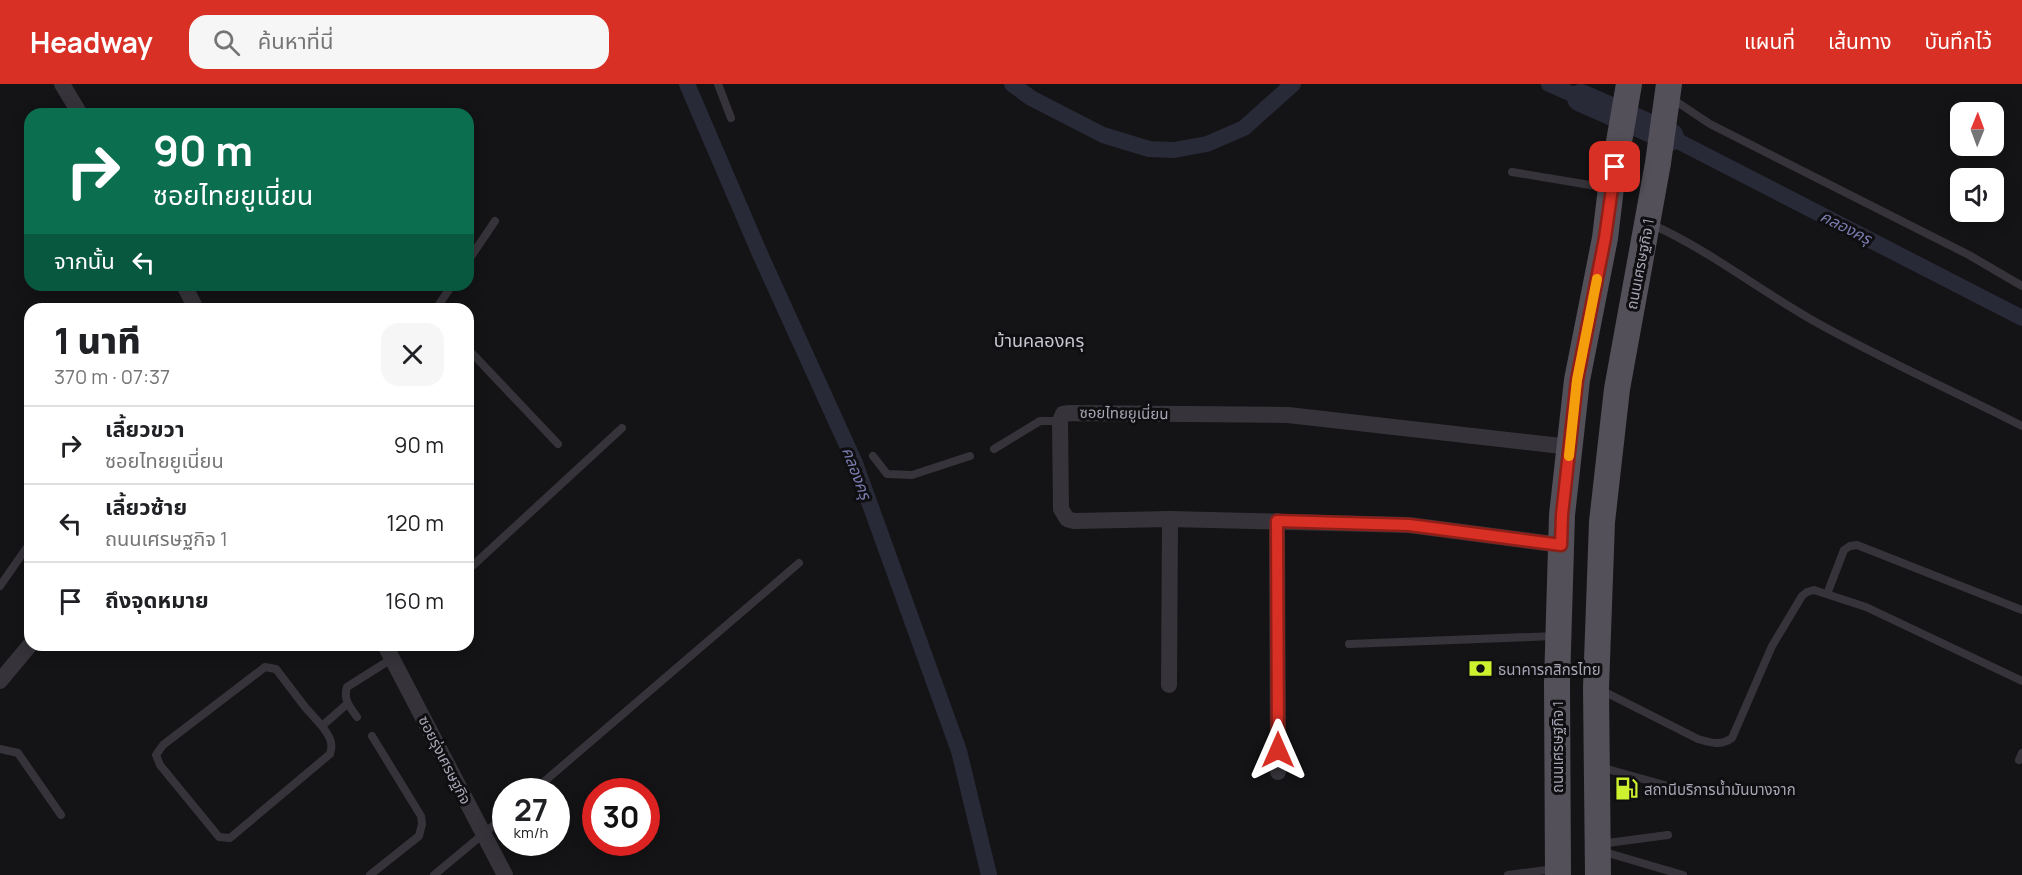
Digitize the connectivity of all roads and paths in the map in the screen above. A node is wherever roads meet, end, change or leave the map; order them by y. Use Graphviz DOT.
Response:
graph roads {
  1 [pos="62,84"];
  2 [pos="717,84"];
  3 [pos="1628,86"];
  4 [pos="1668,95"];
  5 [pos="76,108"];
  6 [pos="732,118"];
  7 [pos="1512,172"];
  8 [pos="1611,188"];
  9 [pos="495,221"];
  10 [pos="1648,222"];
  11 [pos="474,252"];
  12 [pos="2022,286"];
  13 [pos="474,355"];
  14 [pos="1060,421"];
  15 [pos="2022,426"];
  16 [pos="622,428"];
  17 [pos="558,444"];
  18 [pos="1570,447"];
  19 [pos="994,450"];
  20 [pos="873,456"];
  21 [pos="970,456"];
  22 [pos="1170,519"];
  23 [pos="1277,521"];
  24 [pos="1561,545"];
  25 [pos="24,552"];
  26 [pos="799,563"];
  27 [pos="474,564"];
  28 [pos="0,586"];
  29 [pos="1827,594"];
  30 [pos="2022,610"];
  31 [pos="1558,636"];
  32 [pos="1349,644"];
  33 [pos="25,651"];
  34 [pos="385,651"];
  35 [pos="388,651"];
  36 [pos="0,681"];
  37 [pos="2022,681"];
  38 [pos="1169,685"];
  39 [pos="1596,688"];
  40 [pos="347,704"];
  41 [pos="357,717"];
  42 [pos="322,726"];
  43 [pos="372,736"];
  44 [pos="0,749"];
  45 [pos="1597,766"];
  46 [pos="1278,772"];
  47 [pos="548,778"];
  48 [pos="1668,786"];
  49 [pos="61,815"];
  50 [pos="492,827"];
  51 [pos="483,834"];
  52 [pos="1668,835"];
  53 [pos="1598,847"];
  54 [pos="1558,872"];
  55 [pos="370,875"];
  56 [pos="435,875"];
  57 [pos="505,875"];
  58 [pos="1508,875"];
  59 [pos="1598,875"];
  60 [pos="1683,875"];
  1 -- 5 [label="street"];
  2 -- 6 [label="lane"];
  3 -- 8 [label="main road, ถนนเศรษฐกิจ 1"];
  4 -- 10 [label="main road, ถนนเศรษฐกิจ 1"];
  4 -- 12 [label="lane"];
  7 -- 8 [label="lane"];
  8 -- 18 [label="main road, ถนนเศรษฐกิจ 1"];
  9 -- 11 [label="lane"];
  10 -- 15 [label="lane"];
  10 -- 39 [label="main road, ถนนเศรษฐกิจ 1"];
  13 -- 17 [label="lane"];
  14 -- 18 [label="street, ซอยไทยยูเนี่ยน"];
  14 -- 19 [label="lane"];
  14 -- 22 [label="street, ซอยไทยยูเนี่ยน"];
  16 -- 27 [label="lane"];
  18 -- 24 [label="main road, ถนนเศรษฐกิจ 1"];
  20 -- 21 [label="lane"];
  22 -- 23 [label="street, ซอยไทยยูเนี่ยน"];
  22 -- 38 [label="street"];
  23 -- 24 [label="street, ซอยไทยยูเนี่ยน"];
  23 -- 46 [label="street"];
  24 -- 31 [label="main road, ถนนเศรษฐกิจ 1"];
  25 -- 28 [label="lane"];
  26 -- 47 [label="lane"];
  29 -- 30 [label="lane"];
  29 -- 37 [label="lane"];
  29 -- 39 [label="lane"];
  31 -- 32 [label="lane"];
  31 -- 54 [label="main road, ถนนเศรษฐกิจ 1"];
  33 -- 36 [label="street"];
  34 -- 40 [label="lane"];
  35 -- 51 [label="street, ซอยรุ่งเศรษฐกิจ"];
  39 -- 45 [label="main road, ถนนเศรษฐกิจ 1"];
  40 -- 41 [label="lane"];
  40 -- 42 [label="lane"];
  42 -- 42 [label="lane"];
  43 -- 55 [label="lane"];
  44 -- 49 [label="lane"];
  45 -- 48 [label="lane"];
  45 -- 53 [label="main road, ถนนเศรษฐกิจ 1"];
  50 -- 51 [label="lane"];
  51 -- 56 [label="lane"];
  51 -- 57 [label="street, ซอยรุ่งเศรษฐกิจ"];
  52 -- 53 [label="lane"];
  53 -- 59 [label="main road, ถนนเศรษฐกิจ 1"];
  53 -- 60 [label="lane"];
  54 -- 58 [label="lane"];
}
